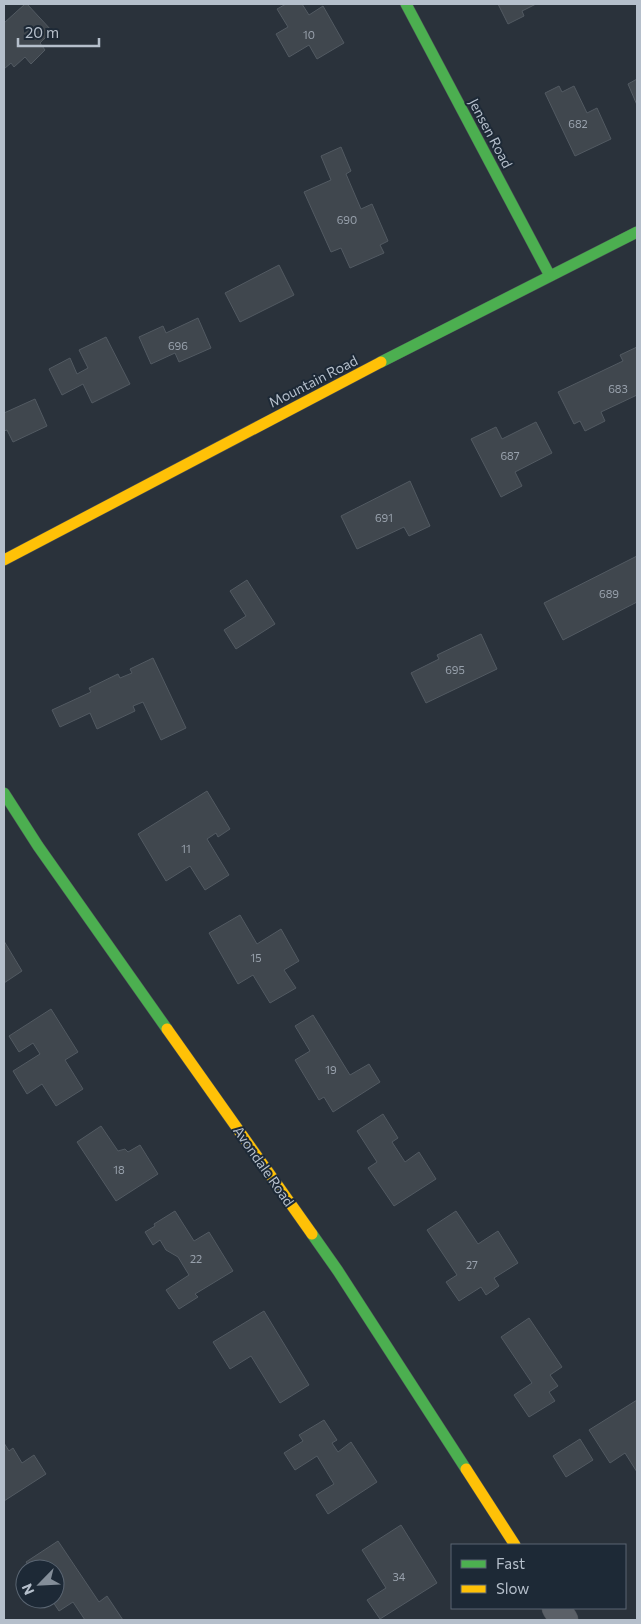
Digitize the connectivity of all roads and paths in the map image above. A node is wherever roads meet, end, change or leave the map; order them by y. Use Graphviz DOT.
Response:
graph roads {
  1 [pos="406,4"];
  2 [pos="637,232"];
  3 [pos="550,276"];
  4 [pos="4,560"];
  5 [pos="4,793"];
  6 [pos="514,1544"];
  7 [pos="557,1609"];
  8 [pos="564,1620"];
  1 -- 3 [label="street, Jensen Road"];
  2 -- 3 [label="street, Mountain Road"];
  3 -- 4 [label="street, Mountain Road"];
  5 -- 6 [label="street, Avondale Road"];
  7 -- 8 [label="street"];
}
